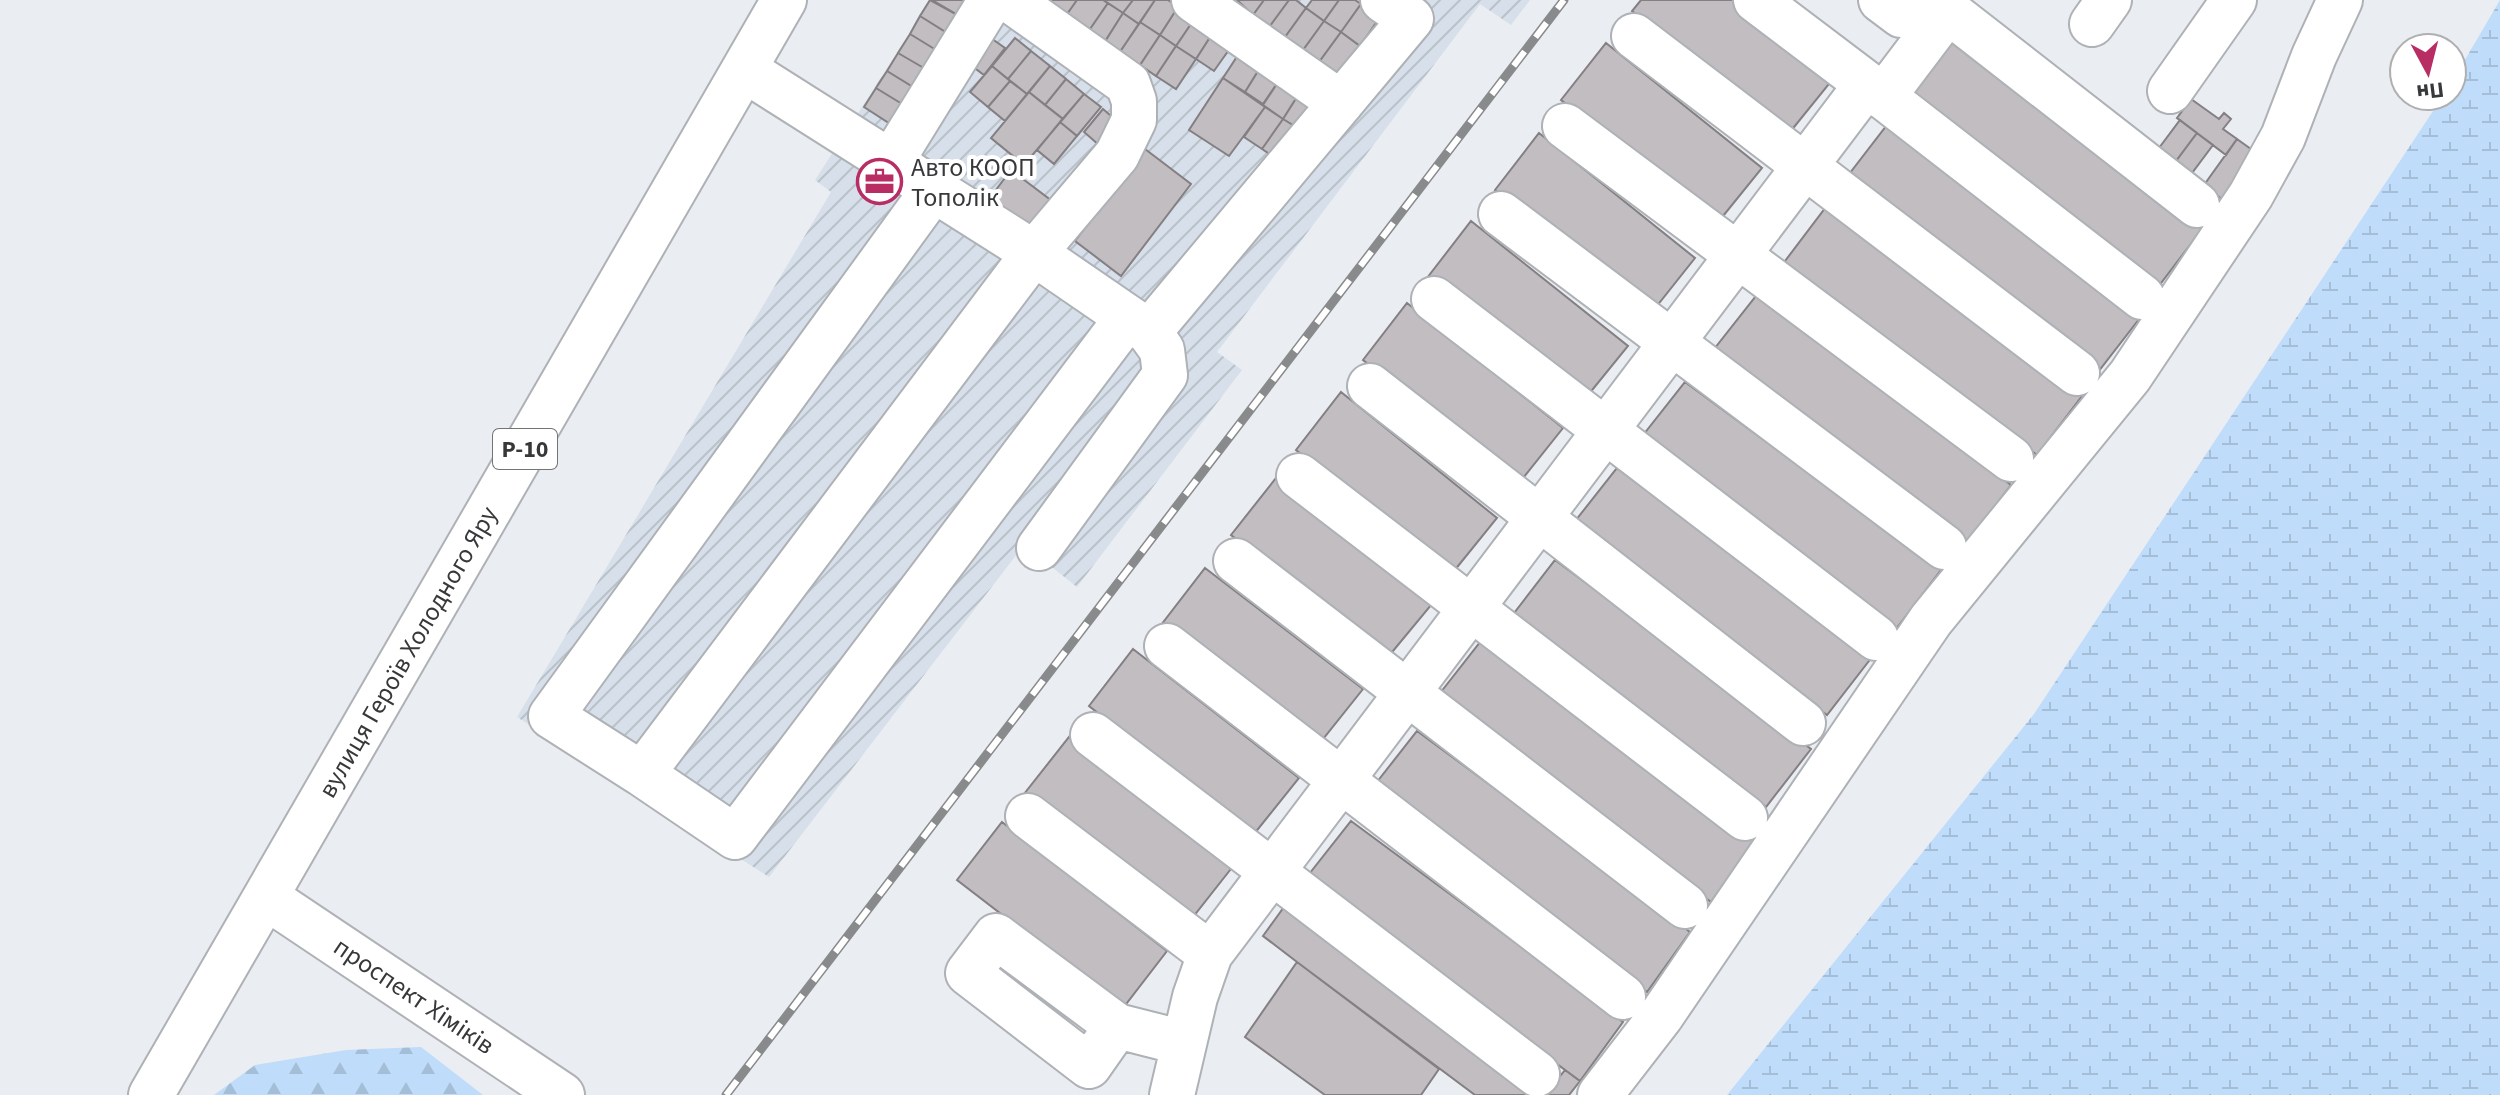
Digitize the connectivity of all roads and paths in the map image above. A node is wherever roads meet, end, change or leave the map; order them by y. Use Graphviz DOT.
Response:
graph roads {
  1 [pos="784,0"];
  2 [pos="991,0"];
  3 [pos="1010,0"];
  4 [pos="1194,0"];
  5 [pos="1383,0"];
  6 [pos="1756,0"];
  7 [pos="1881,0"];
  8 [pos="1914,0"];
  9 [pos="2234,0"];
  10 [pos="2340,0"];
  11 [pos="1634,36"];
  12 [pos="745,70"];
  13 [pos="1875,91"];
  14 [pos="2170,91"];
  15 [pos="1341,103"];
  16 [pos="1565,126"];
  17 [pos="891,162"];
  18 [pos="1805,166"];
  19 [pos="934,189"];
  20 [pos="2197,205"];
  21 [pos="1501,214"];
  22 [pos="1034,253"];
  23 [pos="1738,255"];
  24 [pos="2142,297"];
  25 [pos="1434,299"];
  26 [pos="1138,325"];
  27 [pos="1672,343"];
  28 [pos="2077,373"];
  29 [pos="1370,386"];
  30 [pos="1605,431"];
  31 [pos="2011,459"];
  32 [pos="1299,476"];
  33 [pos="1539,518"];
  34 [pos="1944,547"];
  35 [pos="1039,548"];
  36 [pos="1236,561"];
  37 [pos="1471,608"];
  38 [pos="1876,638"];
  39 [pos="1167,646"];
  40 [pos="1408,693"];
  41 [pos="1803,723"];
  42 [pos="1093,735"];
  43 [pos="642,774"];
  44 [pos="1341,780"];
  45 [pos="1028,816"];
  46 [pos="1745,818"];
  47 [pos="1273,871"];
  48 [pos="266,897"];
  49 [pos="1685,906"];
  50 [pos="1210,954"];
  51 [pos="1623,997"];
  52 [pos="1117,1026"];
  53 [pos="1184,1043"];
  54 [pos="1537,1074"];
  55 [pos="151,1095"];
  56 [pos="562,1095"];
  57 [pos="1172,1095"];
  58 [pos="1600,1095"];
  1 -- 12 [label="main road, вулиця Героїв Холодного Яру / Р-10"];
  2 -- 17 [label="main road"];
  3 -- 22 [label="main road"];
  4 -- 15 [label="main road"];
  5 -- 15 [label="main road"];
  6 -- 13 [label="main road"];
  7 -- 8 [label="main road"];
  9 -- 14 [label="main road"];
  10 -- 58 [label="main road"];
  11 -- 18 [label="main road"];
  12 -- 17 [label="main road"];
  12 -- 48 [label="main road, вулиця Героїв Холодного Яру / Р-10"];
  13 -- 18 [label="main road"];
  13 -- 20 [label="main road"];
  13 -- 24 [label="main road"];
  15 -- 26 [label="main road"];
  16 -- 23 [label="main road"];
  17 -- 19 [label="main road"];
  18 -- 23 [label="main road"];
  18 -- 28 [label="main road"];
  19 -- 22 [label="main road"];
  19 -- 43 [label="main road"];
  21 -- 27 [label="main road"];
  22 -- 26 [label="main road"];
  22 -- 43 [label="main road"];
  23 -- 27 [label="main road"];
  23 -- 31 [label="main road"];
  25 -- 30 [label="main road"];
  26 -- 35 [label="main road"];
  26 -- 43 [label="main road"];
  27 -- 30 [label="main road"];
  27 -- 34 [label="main road"];
  29 -- 33 [label="main road"];
  30 -- 33 [label="main road"];
  30 -- 38 [label="main road"];
  32 -- 37 [label="main road"];
  33 -- 37 [label="main road"];
  33 -- 41 [label="main road"];
  36 -- 40 [label="main road"];
  37 -- 40 [label="main road"];
  37 -- 46 [label="main road"];
  39 -- 44 [label="main road"];
  40 -- 44 [label="main road"];
  40 -- 49 [label="main road"];
  42 -- 47 [label="main road"];
  44 -- 47 [label="main road"];
  44 -- 51 [label="main road"];
  45 -- 50 [label="main road"];
  47 -- 50 [label="main road"];
  47 -- 54 [label="main road"];
  48 -- 55 [label="main road, вулиця Героїв Холодного Яру / Р-10"];
  48 -- 56 [label="main road, проспект Хіміків"];
  50 -- 53 [label="main road"];
  52 -- 53 [label="main road"];
  53 -- 57 [label="main road"];
}
